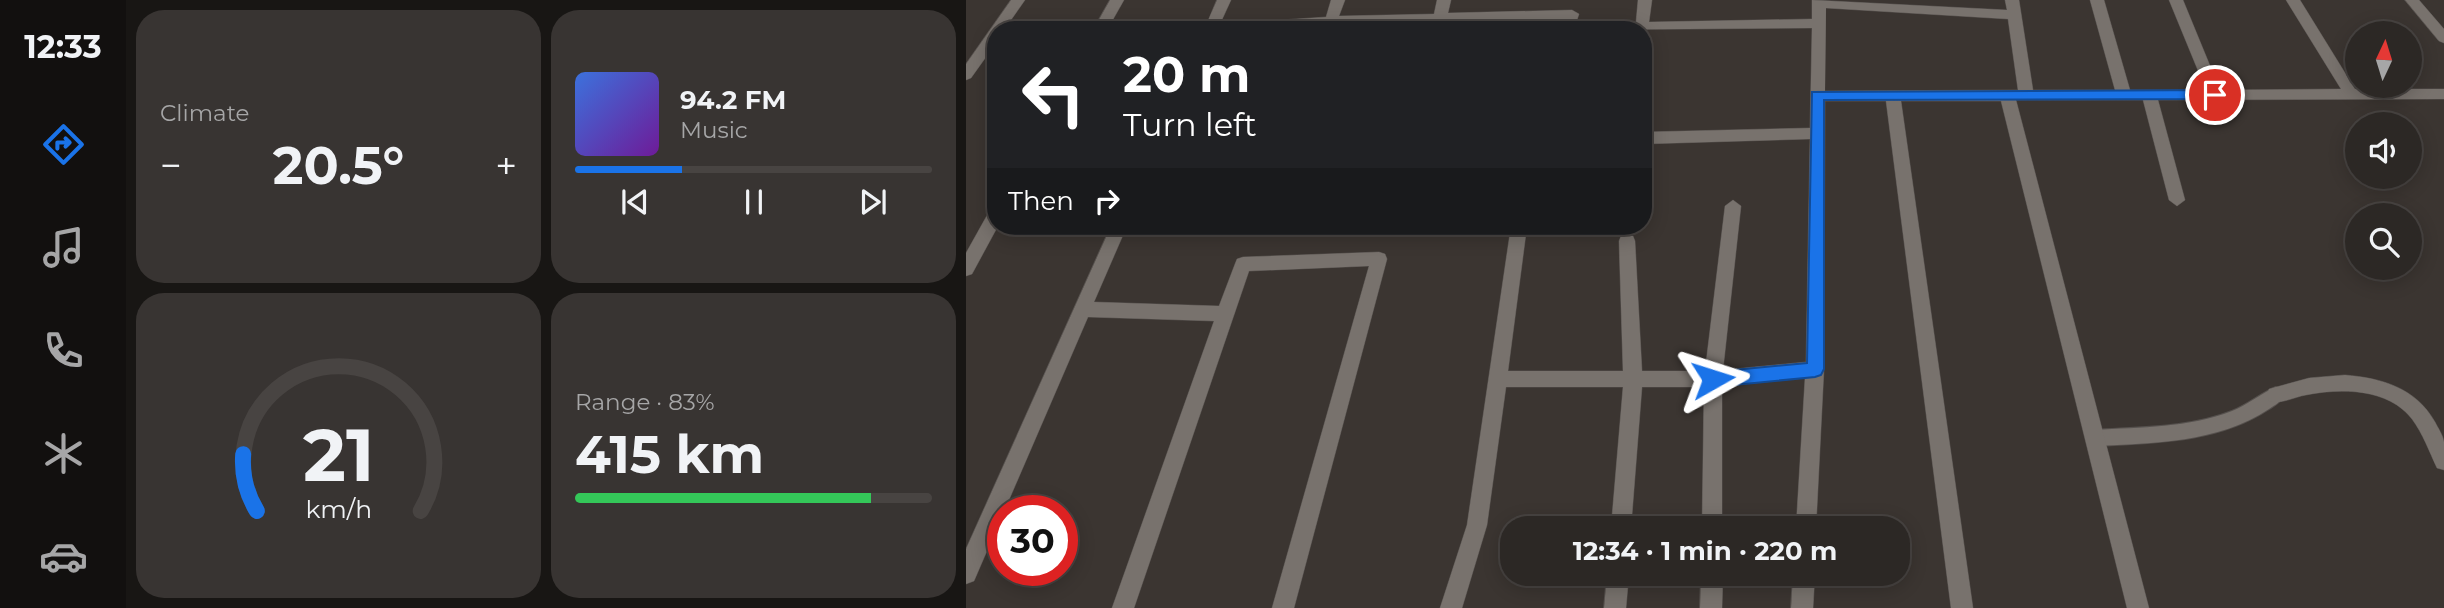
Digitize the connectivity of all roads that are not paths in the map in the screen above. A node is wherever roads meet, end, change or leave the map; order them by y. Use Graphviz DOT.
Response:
graph roads {
  1 [pos="1018,0"];
  2 [pos="1117,0"];
  3 [pos="1224,0"];
  4 [pos="1338,0"];
  5 [pos="1444,0"];
  6 [pos="1645,0"];
  7 [pos="2012,0"];
  8 [pos="2097,0"];
  9 [pos="2176,0"];
  10 [pos="2293,0"];
  11 [pos="2412,0"];
  12 [pos="1819,2"];
  13 [pos="2014,15"];
  14 [pos="1003,21"];
  15 [pos="1105,21"];
  16 [pos="1214,21"];
  17 [pos="1331,21"];
  18 [pos="1440,21"];
  19 [pos="1479,21"];
  20 [pos="1570,21"];
  21 [pos="1643,21"];
  22 [pos="1819,23"];
  23 [pos="1652,27"];
  24 [pos="2444,38"];
  25 [pos="987,44"];
  26 [pos="966,75"];
  27 [pos="2345,84"];
  28 [pos="2345,94"];
  29 [pos="2422,94"];
  30 [pos="2444,94"];
  31 [pos="2007,95"];
  32 [pos="2026,95"];
  33 [pos="2124,95"];
  34 [pos="2149,95"];
  35 [pos="2215,95"];
  36 [pos="1817,96"];
  37 [pos="1893,96"];
  38 [pos="1817,133"];
  39 [pos="1652,138"];
  40 [pos="2177,200"];
  41 [pos="1733,206"];
  42 [pos="987,231"];
  43 [pos="1115,235"];
  44 [pos="1518,235"];
  45 [pos="1627,241"];
  46 [pos="966,270"];
  47 [pos="1082,309"];
  48 [pos="1226,314"];
  49 [pos="1815,369"];
  50 [pos="1497,379"];
  51 [pos="1633,379"];
  52 [pos="1713,379"];
  53 [pos="2276,396"];
  54 [pos="2095,438"];
  55 [pos="2444,461"];
  56 [pos="1622,516"];
  57 [pos="1712,516"];
  58 [pos="1807,516"];
  59 [pos="966,573"];
  60 [pos="1617,586"];
  61 [pos="1712,586"];
  62 [pos="1803,586"];
  63 [pos="1123,608"];
  64 [pos="1283,608"];
  65 [pos="1451,608"];
  66 [pos="1615,608"];
  67 [pos="1711,608"];
  68 [pos="1802,608"];
  69 [pos="1962,608"];
  70 [pos="2138,608"];
  1 -- 14 [label="street"];
  2 -- 15 [label="street"];
  3 -- 16 [label="street"];
  4 -- 17 [label="street"];
  5 -- 18 [label="street"];
  6 -- 21 [label="street"];
  7 -- 13 [label="street"];
  8 -- 33 [label="street"];
  9 -- 35 [label="street"];
  10 -- 27 [label="street"];
  11 -- 24 [label="street"];
  12 -- 13 [label="street"];
  12 -- 22 [label="street"];
  13 -- 32 [label="street"];
  19 -- 20 [label="street"];
  22 -- 23 [label="street"];
  22 -- 36 [label="street"];
  25 -- 26 [label="street"];
  28 -- 35 [label="street"];
  29 -- 30 [label="street"];
  31 -- 32 [label="street"];
  31 -- 37 [label="street"];
  31 -- 54 [label="street"];
  32 -- 33 [label="street"];
  33 -- 34 [label="street"];
  34 -- 35 [label="street"];
  34 -- 40 [label="street"];
  36 -- 37 [label="street"];
  36 -- 38 [label="street"];
  37 -- 69 [label="street"];
  38 -- 39 [label="street"];
  38 -- 49 [label="street"];
  41 -- 52 [label="street"];
  42 -- 46 [label="street"];
  43 -- 47 [label="street"];
  44 -- 50 [label="street"];
  45 -- 51 [label="street"];
  47 -- 48 [label="street"];
  47 -- 59 [label="street"];
  48 -- 63 [label="street"];
  48 -- 64 [label="street"];
  49 -- 52 [label="street"];
  49 -- 58 [label="street"];
  50 -- 51 [label="street"];
  50 -- 65 [label="street"];
  51 -- 52 [label="street"];
  51 -- 56 [label="street"];
  52 -- 57 [label="street"];
  53 -- 54 [label="lane"];
  53 -- 55 [label="street"];
  54 -- 70 [label="street"];
  60 -- 66 [label="street"];
  61 -- 67 [label="street"];
  62 -- 68 [label="street"];
}
